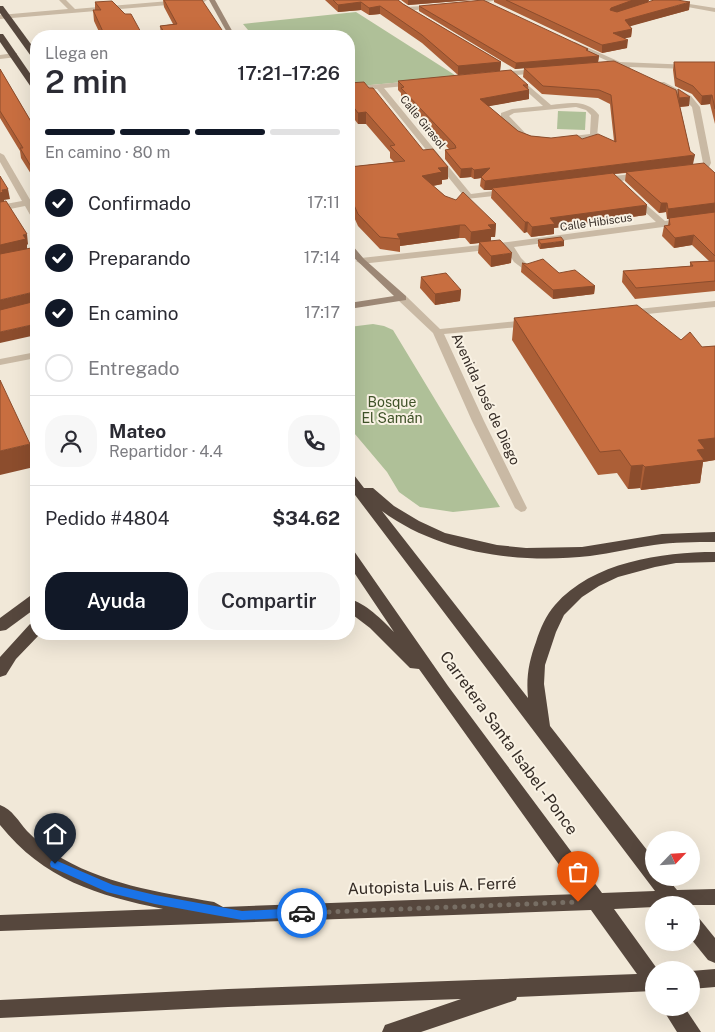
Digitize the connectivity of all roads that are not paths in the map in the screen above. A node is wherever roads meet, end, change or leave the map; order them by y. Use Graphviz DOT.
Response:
graph roads {
  1 [pos="62,0"];
  2 [pos="204,0"];
  3 [pos="212,0"];
  4 [pos="496,0"];
  5 [pos="482,2"];
  6 [pos="653,2"];
  7 [pos="463,4"];
  8 [pos="444,6"];
  9 [pos="0,8"];
  10 [pos="499,9"];
  11 [pos="715,10"];
  12 [pos="73,11"];
  13 [pos="414,14"];
  14 [pos="3,17"];
  15 [pos="229,30"];
  16 [pos="0,36"];
  17 [pos="568,41"];
  18 [pos="30,50"];
  19 [pos="14,56"];
  20 [pos="0,57"];
  21 [pos="495,63"];
  22 [pos="619,64"];
  23 [pos="600,66"];
  24 [pos="715,68"];
  25 [pos="551,70"];
  26 [pos="512,73"];
  27 [pos="637,73"];
  28 [pos="493,75"];
  29 [pos="30,79"];
  30 [pos="656,81"];
  31 [pos="417,82"];
  32 [pos="379,86"];
  33 [pos="355,88"];
  34 [pos="549,107"];
  35 [pos="2,160"];
  36 [pos="687,170"];
  37 [pos="651,174"];
  38 [pos="595,181"];
  39 [pos="622,185"];
  40 [pos="518,191"];
  41 [pos="28,203"];
  42 [pos="30,207"];
  43 [pos="0,208"];
  44 [pos="715,218"];
  45 [pos="663,224"];
  46 [pos="508,245"];
  47 [pos="355,254"];
  48 [pos="361,261"];
  49 [pos="526,268"];
  50 [pos="402,298"];
  51 [pos="715,304"];
  52 [pos="355,305"];
  53 [pos="622,314"];
  54 [pos="535,323"];
  55 [pos="438,332"];
  56 [pos="30,356"];
  57 [pos="0,362"];
  58 [pos="355,477"];
  59 [pos="355,486"];
  60 [pos="521,508"];
  61 [pos="715,537"];
  62 [pos="715,557"];
  63 [pos="355,563"];
  64 [pos="30,604"];
  65 [pos="355,608"];
  66 [pos="0,626"];
  67 [pos="30,634"];
  68 [pos="0,671"];
  69 [pos="442,690"];
  70 [pos="540,727"];
  71 [pos="0,812"];
  72 [pos="645,862"];
  73 [pos="662,886"];
  74 [pos="670,896"];
  75 [pos="715,897"];
  76 [pos="242,915"];
  77 [pos="0,924"];
  78 [pos="700,935"];
  79 [pos="715,954"];
  80 [pos="645,968"];
  81 [pos="715,978"];
  82 [pos="700,979"];
  83 [pos="645,982"];
  84 [pos="525,988"];
  85 [pos="0,1009"];
  86 [pos="679,1016"];
  87 [pos="393,1032"];
  88 [pos="690,1032"];
  1 -- 12 [label="street"];
  2 -- 12 [label="street"];
  3 -- 15 [label="street"];
  4 -- 5 [label="street"];
  5 -- 7 [label="street"];
  5 -- 10 [label="street"];
  6 -- 11 [label="street"];
  8 -- 13 [label="street"];
  9 -- 14 [label="highway"];
  12 -- 14 [label="street"];
  14 -- 18 [label="highway"];
  16 -- 19 [label="highway"];
  17 -- 22 [label="street"];
  19 -- 20 [label="street"];
  19 -- 29 [label="highway"];
  21 -- 26 [label="street"];
  22 -- 23 [label="street"];
  22 -- 24 [label="street"];
  22 -- 27 [label="street"];
  25 -- 26 [label="street"];
  26 -- 28 [label="street"];
  26 -- 34 [label="street"];
  30 -- 36 [label="street"];
  31 -- 32 [label="street"];
  32 -- 33 [label="street"];
  32 -- 40 [label="street, Calle Girasol"];
  34 -- 34 [label="street"];
  35 -- 41 [label="street"];
  37 -- 39 [label="street"];
  38 -- 39 [label="street"];
  39 -- 45 [label="street"];
  41 -- 42 [label="street"];
  41 -- 43 [label="street"];
  44 -- 45 [label="street, Calle Hibiscus"];
  45 -- 46 [label="street, Calle Hibiscus"];
  46 -- 48 [label="street, Calle Hibiscus"];
  46 -- 49 [label="street"];
  47 -- 48 [label="street, Avenida José de Diego"];
  48 -- 50 [label="street, Avenida José de Diego"];
  50 -- 52 [label="street"];
  50 -- 55 [label="street, Avenida José de Diego"];
  51 -- 53 [label="street"];
  54 -- 55 [label="street"];
  55 -- 60 [label="street, Avenida José de Diego"];
  56 -- 57 [label="street"];
  58 -- 61 [label="highway"];
  59 -- 70 [label="highway"];
  62 -- 70 [label="highway"];
  63 -- 69 [label="highway, Carretera Santa Isabel - Ponce"];
  64 -- 66 [label="highway"];
  65 -- 69 [label="highway"];
  67 -- 68 [label="highway"];
  69 -- 80 [label="highway, Carretera Santa Isabel - Ponce"];
  70 -- 72 [label="highway"];
  71 -- 76 [label="highway"];
  73 -- 74 [label="highway"];
  75 -- 76 [label="highway, Autopista Luis A. Ferré"];
  76 -- 77 [label="highway, Autopista Luis A. Ferré"];
  78 -- 79 [label="highway"];
  81 -- 82 [label="highway"];
  83 -- 84 [label="highway"];
  84 -- 85 [label="highway"];
  84 -- 87 [label="highway"];
  86 -- 88 [label="highway"];
}
